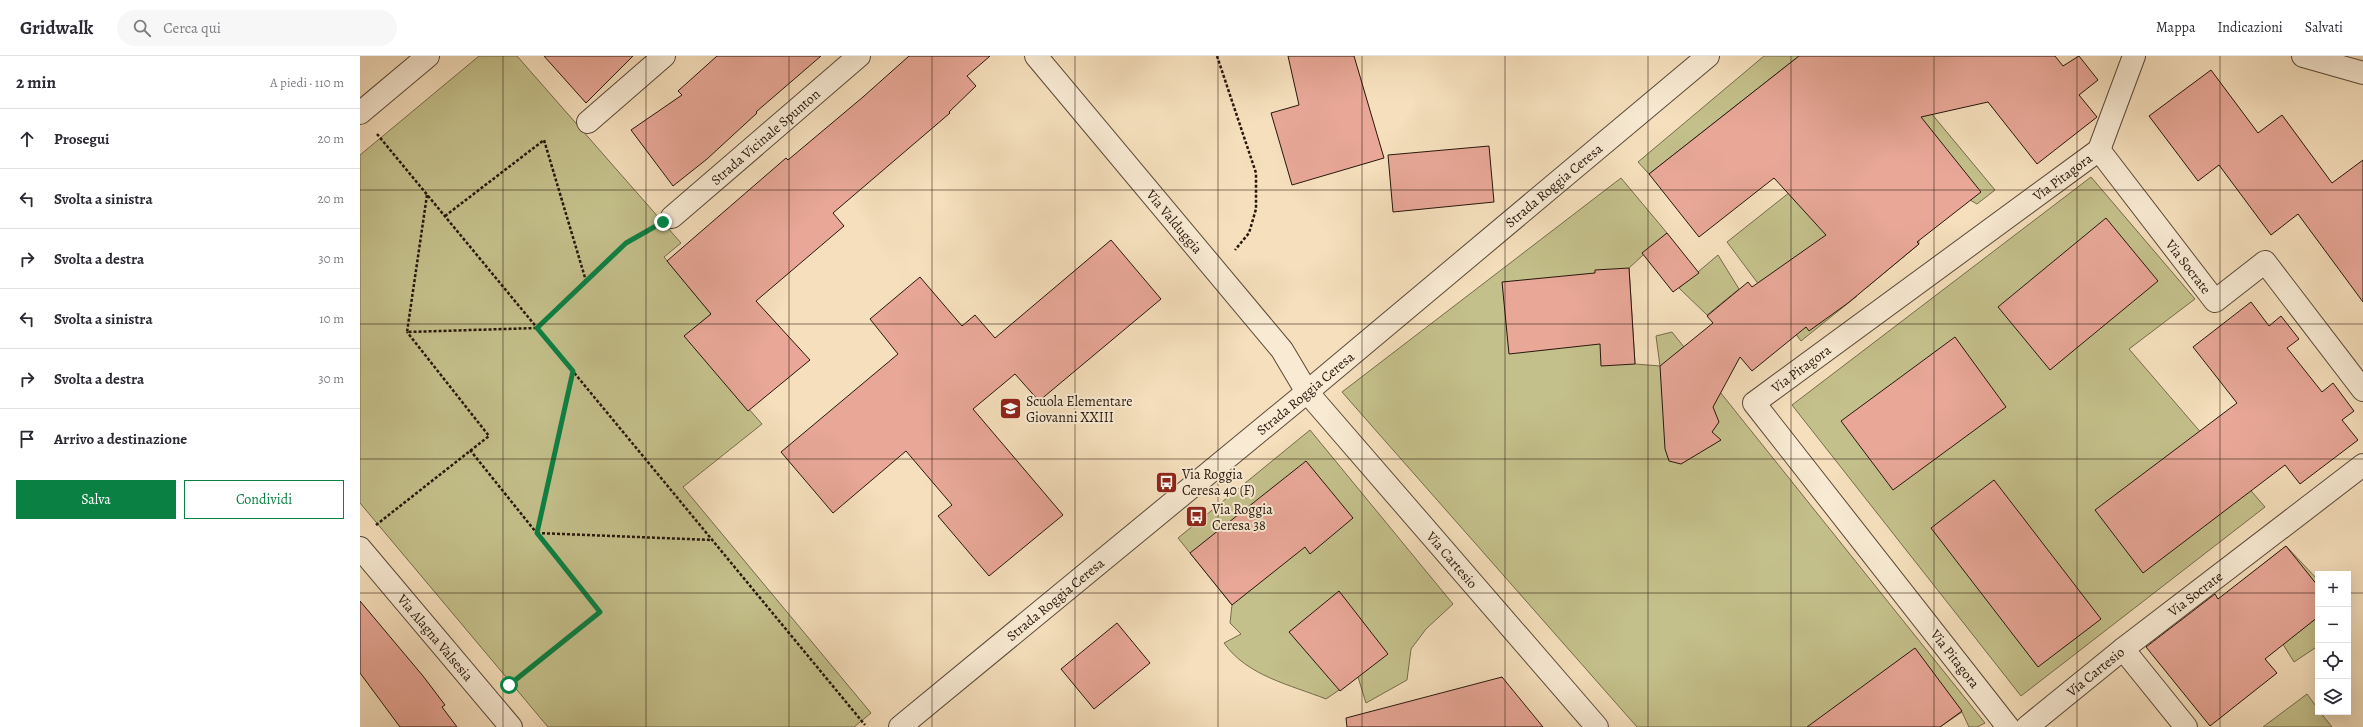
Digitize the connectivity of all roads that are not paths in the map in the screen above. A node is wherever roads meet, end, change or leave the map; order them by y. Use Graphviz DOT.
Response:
graph roads {
  1 [pos="428,56"];
  2 [pos="664,56"];
  3 [pos="859,56"];
  4 [pos="1036,56"];
  5 [pos="1708,56"];
  6 [pos="2134,56"];
  7 [pos="2303,56"];
  8 [pos="2363,73"];
  9 [pos="360,113"];
  10 [pos="588,122"];
  11 [pos="2099,150"];
  12 [pos="672,217"];
  13 [pos="2363,390"];
  14 [pos="1307,392"];
  15 [pos="2363,465"];
  16 [pos="360,548"];
  17 [pos="2122,649"];
  18 [pos="511,727"];
  19 [pos="900,727"];
  20 [pos="1597,727"];
  21 [pos="2008,727"];
  22 [pos="2027,727"];
  23 [pos="2186,727"];
  1 -- 9 [label="street"];
  2 -- 10 [label="street"];
  3 -- 12 [label="street, Strada Vicinale Spunton"];
  4 -- 14 [label="street, Via Valduggia"];
  5 -- 14 [label="street, Strada Roggia Ceresa"];
  6 -- 11 [label="street, Via Pitagora"];
  7 -- 8 [label="street"];
  11 -- 13 [label="street, Via Socrate"];
  11 -- 21 [label="street, Via Pitagora"];
  14 -- 19 [label="street, Strada Roggia Ceresa"];
  14 -- 20 [label="street, Via Cartesio"];
  15 -- 17 [label="street, Via Socrate"];
  16 -- 18 [label="street, Via Alagna Valsesia"];
  17 -- 22 [label="street, Via Cartesio"];
  17 -- 23 [label="street, Via Cartesio"];
}
